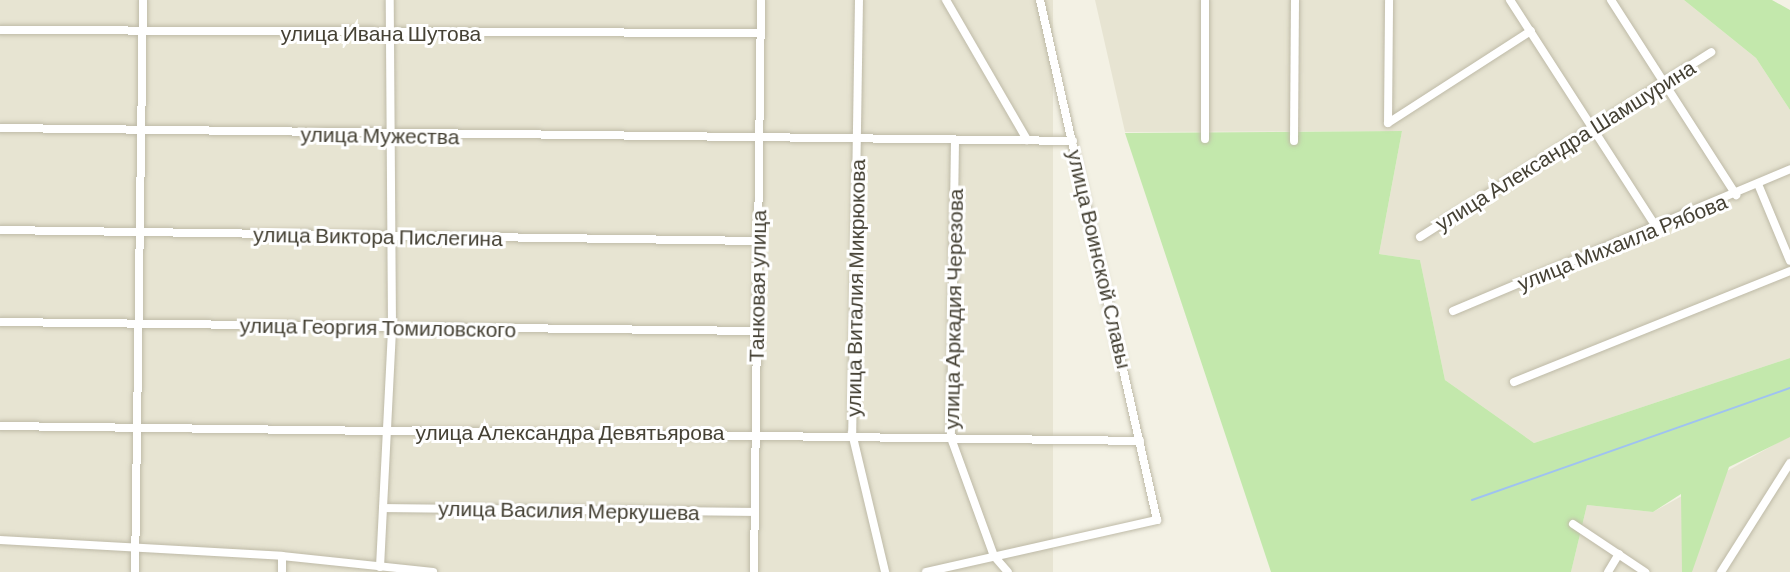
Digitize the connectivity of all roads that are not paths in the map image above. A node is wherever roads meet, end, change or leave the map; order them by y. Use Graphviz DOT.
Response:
graph roads {
  1 [pos="143,0"];
  2 [pos="390,0"];
  3 [pos="761,0"];
  4 [pos="859,0"];
  5 [pos="946,0"];
  6 [pos="1040,0"];
  7 [pos="1205,0"];
  8 [pos="1295,0"];
  9 [pos="1389,0"];
  10 [pos="1510,0"];
  11 [pos="1611,0"];
  12 [pos="0,30"];
  13 [pos="1531,31"];
  14 [pos="142,32"];
  15 [pos="761,33"];
  16 [pos="391,35"];
  17 [pos="1711,52"];
  18 [pos="1662,83"];
  19 [pos="1593,125"];
  20 [pos="0,128"];
  21 [pos="139,130"];
  22 [pos="390,135"];
  23 [pos="760,137"];
  24 [pos="858,138"];
  25 [pos="1204,139"];
  26 [pos="955,140"];
  27 [pos="1027,140"];
  28 [pos="1073,141"];
  29 [pos="1294,141"];
  30 [pos="1790,169"];
  31 [pos="1758,184"];
  32 [pos="1736,195"];
  33 [pos="1657,228"];
  34 [pos="0,230"];
  35 [pos="140,232"];
  36 [pos="391,235"];
  37 [pos="1419,237"];
  38 [pos="757,241"];
  39 [pos="1790,261"];
  40 [pos="1790,271"];
  41 [pos="1454,311"];
  42 [pos="0,322"];
  43 [pos="139,324"];
  44 [pos="392,327"];
  45 [pos="756,331"];
  46 [pos="1514,381"];
  47 [pos="0,426"];
  48 [pos="138,429"];
  49 [pos="388,431"];
  50 [pos="756,433"];
  51 [pos="852,434"];
  52 [pos="951,438"];
  53 [pos="1140,441"];
  54 [pos="1790,463"];
  55 [pos="383,508"];
  56 [pos="755,512"];
  57 [pos="1573,524"];
  58 [pos="0,540"];
  59 [pos="135,546"];
  60 [pos="1619,554"];
  61 [pos="282,556"];
  62 [pos="994,556"];
  63 [pos="380,567"];
  64 [pos="135,572"];
  65 [pos="282,572"];
  66 [pos="433,572"];
  67 [pos="754,572"];
  68 [pos="885,572"];
  69 [pos="926,572"];
  70 [pos="1008,572"];
  71 [pos="1608,572"];
  72 [pos="1645,572"];
  73 [pos="1721,572"];
  1 -- 14 [label="street"];
  2 -- 16 [label="street"];
  3 -- 15 [label="street, Танковая улица"];
  4 -- 24 [label="street, улица Виталия Микрюкова"];
  5 -- 27 [label="street"];
  6 -- 28 [label="street, улица Воинской Славы"];
  7 -- 25 [label="street"];
  8 -- 29 [label="street"];
  9 -- 13 [label="street"];
  10 -- 13 [label="street"];
  11 -- 18 [label="street"];
  12 -- 14 [label="street, улица Ивана Шутова"];
  13 -- 19 [label="street"];
  14 -- 16 [label="street, улица Ивана Шутова"];
  14 -- 21 [label="street"];
  15 -- 16 [label="street, улица Ивана Шутова"];
  15 -- 23 [label="street, Танковая улица"];
  16 -- 22 [label="street"];
  17 -- 18 [label="street, улица Александра Шамшурина"];
  18 -- 19 [label="street, улица Александра Шамшурина"];
  18 -- 32 [label="street"];
  19 -- 33 [label="street"];
  19 -- 37 [label="street, улица Александра Шамшурина"];
  20 -- 21 [label="street, улица Мужества"];
  21 -- 22 [label="street, улица Мужества"];
  21 -- 35 [label="street"];
  22 -- 23 [label="street, улица Мужества"];
  22 -- 36 [label="street"];
  23 -- 24 [label="street, улица Мужества"];
  23 -- 38 [label="street, Танковая улица"];
  24 -- 26 [label="street, улица Мужества"];
  24 -- 51 [label="street, улица Виталия Микрюкова"];
  26 -- 27 [label="street, улица Мужества"];
  26 -- 52 [label="street, улица Аркадия Черезова"];
  27 -- 28 [label="street, улица Мужества"];
  28 -- 53 [label="street, улица Воинской Славы"];
  30 -- 31 [label="street, улица Михаила Рябова"];
  31 -- 32 [label="street, улица Михаила Рябова"];
  31 -- 39 [label="street"];
  32 -- 33 [label="street, улица Михаила Рябова"];
  33 -- 41 [label="street, улица Михаила Рябова"];
  34 -- 35 [label="street, улица Виктора Пислегина"];
  35 -- 36 [label="street, улица Виктора Пислегина"];
  35 -- 43 [label="street"];
  36 -- 38 [label="street, улица Виктора Пислегина"];
  36 -- 44 [label="street"];
  38 -- 45 [label="street, Танковая улица"];
  40 -- 46 [label="street"];
  42 -- 43 [label="street, улица Георгия Томиловского"];
  43 -- 44 [label="street, улица Георгия Томиловского"];
  43 -- 48 [label="street"];
  44 -- 45 [label="street, улица Георгия Томиловского"];
  44 -- 49 [label="street"];
  45 -- 50 [label="street, Танковая улица"];
  47 -- 48 [label="street, улица Александра Девятьярова"];
  48 -- 49 [label="street, улица Александра Девятьярова"];
  48 -- 59 [label="street"];
  49 -- 50 [label="street, улица Александра Девятьярова"];
  49 -- 55 [label="street"];
  50 -- 51 [label="street, улица Александра Девятьярова"];
  50 -- 56 [label="street, Танковая улица"];
  51 -- 52 [label="street, улица Александра Девятьярова"];
  51 -- 68 [label="street, улица Виталия Микрюкова"];
  52 -- 53 [label="street, улица Александра Девятьярова"];
  52 -- 62 [label="street, улица Аркадия Черезова"];
  53 -- 62 [label="street, улица Воинской Славы"];
  54 -- 73 [label="street"];
  55 -- 56 [label="street, улица Василия Меркушева"];
  55 -- 63 [label="street"];
  56 -- 67 [label="street, Танковая улица"];
  57 -- 60 [label="street"];
  58 -- 59 [label="street"];
  59 -- 61 [label="street"];
  59 -- 64 [label="street"];
  60 -- 71 [label="street"];
  60 -- 72 [label="street"];
  61 -- 63 [label="street"];
  61 -- 65 [label="street"];
  62 -- 69 [label="street"];
  62 -- 70 [label="street, улица Аркадия Черезова"];
  63 -- 66 [label="street"];
}
